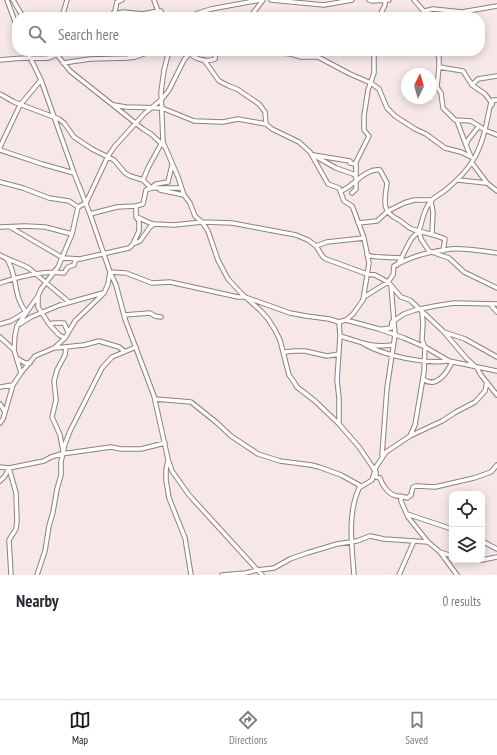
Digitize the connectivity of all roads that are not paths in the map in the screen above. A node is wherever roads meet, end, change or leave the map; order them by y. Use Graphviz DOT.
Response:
graph roads {
  1 [pos="6,0"];
  2 [pos="13,0"];
  3 [pos="67,0"];
  4 [pos="121,0"];
  5 [pos="154,0"];
  6 [pos="262,0"];
  7 [pos="271,0"];
  8 [pos="352,0"];
  9 [pos="369,0"];
  10 [pos="385,0"];
  11 [pos="389,0"];
  12 [pos="414,0"];
  13 [pos="497,6"];
  14 [pos="158,10"];
  15 [pos="424,11"];
  16 [pos="20,12"];
  17 [pos="63,12"];
  18 [pos="114,12"];
  19 [pos="155,12"];
  20 [pos="161,12"];
  21 [pos="202,12"];
  22 [pos="254,12"];
  23 [pos="382,12"];
  24 [pos="12,15"];
  25 [pos="53,56"];
  26 [pos="58,56"];
  27 [pos="135,56"];
  28 [pos="168,56"];
  29 [pos="187,56"];
  30 [pos="192,56"];
  31 [pos="215,56"];
  32 [pos="296,56"];
  33 [pos="318,56"];
  34 [pos="318,56"];
  35 [pos="375,56"];
  36 [pos="438,56"];
  37 [pos="30,58"];
  38 [pos="0,60"];
  39 [pos="204,60"];
  40 [pos="63,63"];
  41 [pos="439,67"];
  42 [pos="497,76"];
  43 [pos="41,80"];
  44 [pos="371,83"];
  45 [pos="472,85"];
  46 [pos="0,94"];
  47 [pos="162,99"];
  48 [pos="497,100"];
  49 [pos="21,104"];
  50 [pos="114,105"];
  51 [pos="151,108"];
  52 [pos="162,108"];
  53 [pos="490,109"];
  54 [pos="54,116"];
  55 [pos="457,121"];
  56 [pos="136,124"];
  57 [pos="266,124"];
  58 [pos="479,126"];
  59 [pos="485,130"];
  60 [pos="497,135"];
  61 [pos="163,145"];
  62 [pos="466,145"];
  63 [pos="0,147"];
  64 [pos="0,150"];
  65 [pos="313,155"];
  66 [pos="108,156"];
  67 [pos="472,161"];
  68 [pos="172,164"];
  69 [pos="355,164"];
  70 [pos="74,173"];
  71 [pos="357,178"];
  72 [pos="143,180"];
  73 [pos="458,180"];
  74 [pos="0,182"];
  75 [pos="487,183"];
  76 [pos="151,188"];
  77 [pos="181,188"];
  78 [pos="342,191"];
  79 [pos="497,191"];
  80 [pos="352,193"];
  81 [pos="184,195"];
  82 [pos="432,200"];
  83 [pos="86,203"];
  84 [pos="136,206"];
  85 [pos="78,207"];
  86 [pos="388,211"];
  87 [pos="90,214"];
  88 [pos="136,217"];
  89 [pos="202,222"];
  90 [pos="358,223"];
  91 [pos="154,224"];
  92 [pos="0,227"];
  93 [pos="10,227"];
  94 [pos="418,231"];
  95 [pos="432,233"];
  96 [pos="72,234"];
  97 [pos="364,238"];
  98 [pos="134,244"];
  99 [pos="316,246"];
  100 [pos="443,251"];
  101 [pos="435,253"];
  102 [pos="497,253"];
  103 [pos="104,254"];
  104 [pos="0,255"];
  105 [pos="368,255"];
  106 [pos="63,258"];
  107 [pos="80,258"];
  108 [pos="402,258"];
  109 [pos="7,259"];
  110 [pos="407,260"];
  111 [pos="396,265"];
  112 [pos="55,272"];
  113 [pos="110,272"];
  114 [pos="36,274"];
  115 [pos="367,274"];
  116 [pos="14,279"];
  117 [pos="0,283"];
  118 [pos="46,283"];
  119 [pos="390,284"];
  120 [pos="497,288"];
  121 [pos="104,293"];
  122 [pos="38,296"];
  123 [pos="364,297"];
  124 [pos="247,298"];
  125 [pos="69,302"];
  126 [pos="490,304"];
  127 [pos="497,304"];
  128 [pos="420,310"];
  129 [pos="26,312"];
  130 [pos="497,312"];
  131 [pos="41,313"];
  132 [pos="124,314"];
  133 [pos="161,317"];
  134 [pos="346,320"];
  135 [pos="394,321"];
  136 [pos="339,322"];
  137 [pos="0,324"];
  138 [pos="49,324"];
  139 [pos="17,326"];
  140 [pos="379,329"];
  141 [pos="68,332"];
  142 [pos="444,332"];
  143 [pos="395,335"];
  144 [pos="340,336"];
  145 [pos="0,337"];
  146 [pos="65,338"];
  147 [pos="364,344"];
  148 [pos="393,344"];
  149 [pos="66,347"];
  150 [pos="136,347"];
  151 [pos="425,347"];
  152 [pos="54,348"];
  153 [pos="14,350"];
  154 [pos="124,351"];
  155 [pos="284,352"];
  156 [pos="339,354"];
  157 [pos="392,355"];
  158 [pos="497,357"];
  159 [pos="17,358"];
  160 [pos="425,361"];
  161 [pos="450,362"];
  162 [pos="30,363"];
  163 [pos="477,368"];
  164 [pos="497,371"];
  165 [pos="21,373"];
  166 [pos="423,380"];
  167 [pos="487,382"];
  168 [pos="14,385"];
  169 [pos="0,387"];
  170 [pos="497,395"];
  171 [pos="155,399"];
  172 [pos="0,404"];
  173 [pos="5,412"];
  174 [pos="0,423"];
  175 [pos="339,424"];
  176 [pos="410,436"];
  177 [pos="165,443"];
  178 [pos="63,454"];
  179 [pos="382,456"];
  180 [pos="168,459"];
  181 [pos="497,465"];
  182 [pos="0,467"];
  183 [pos="9,468"];
  184 [pos="376,472"];
  185 [pos="0,481"];
  186 [pos="361,486"];
  187 [pos="401,496"];
  188 [pos="406,514"];
  189 [pos="449,528"];
  190 [pos="414,541"];
  191 [pos="352,542"];
  192 [pos="428,542"];
  193 [pos="485,543"];
  194 [pos="497,549"];
  195 [pos="440,552"];
  196 [pos="449,555"];
  197 [pos="497,557"];
  198 [pos="485,559"];
  199 [pos="257,570"];
  200 [pos="11,575"];
  201 [pos="37,575"];
  202 [pos="192,575"];
  203 [pos="222,575"];
  204 [pos="262,575"];
  205 [pos="354,575"];
  206 [pos="399,575"];
  207 [pos="457,575"];
  1 -- 24 [label="street"];
  2 -- 16 [label="street"];
  3 -- 17 [label="street"];
  4 -- 18 [label="street"];
  5 -- 14 [label="street"];
  6 -- 21 [label="street"];
  6 -- 22 [label="street"];
  7 -- 8 [label="street"];
  9 -- 10 [label="street"];
  10 -- 11 [label="street"];
  10 -- 23 [label="street"];
  12 -- 15 [label="street"];
  13 -- 15 [label="street"];
  14 -- 19 [label="street"];
  14 -- 20 [label="street"];
  25 -- 37 [label="street"];
  26 -- 40 [label="street"];
  27 -- 40 [label="street"];
  28 -- 47 [label="street"];
  29 -- 47 [label="street"];
  30 -- 39 [label="street"];
  31 -- 39 [label="street"];
  32 -- 33 [label="street"];
  34 -- 44 [label="street"];
  35 -- 44 [label="street"];
  36 -- 41 [label="street"];
  37 -- 38 [label="street"];
  37 -- 43 [label="street"];
  39 -- 57 [label="street"];
  40 -- 50 [label="street"];
  41 -- 45 [label="street"];
  41 -- 55 [label="street"];
  42 -- 45 [label="street"];
  43 -- 49 [label="street"];
  43 -- 54 [label="street"];
  44 -- 67 [label="street"];
  44 -- 69 [label="street"];
  45 -- 53 [label="street"];
  46 -- 49 [label="street"];
  47 -- 51 [label="street"];
  47 -- 52 [label="street"];
  48 -- 53 [label="street"];
  49 -- 54 [label="street"];
  49 -- 63 [label="street"];
  50 -- 51 [label="street"];
  50 -- 56 [label="street"];
  51 -- 52 [label="street"];
  51 -- 56 [label="street"];
  52 -- 57 [label="street"];
  52 -- 61 [label="street"];
  53 -- 59 [label="street"];
  54 -- 66 [label="street"];
  54 -- 70 [label="street"];
  55 -- 58 [label="street"];
  55 -- 62 [label="street"];
  56 -- 61 [label="street"];
  56 -- 66 [label="street"];
  57 -- 65 [label="street"];
  58 -- 59 [label="street"];
  58 -- 62 [label="street"];
  59 -- 60 [label="street"];
  59 -- 67 [label="street"];
  61 -- 68 [label="street"];
  61 -- 72 [label="street"];
  62 -- 67 [label="street"];
  64 -- 70 [label="street"];
  65 -- 69 [label="street"];
  65 -- 71 [label="street"];
  65 -- 78 [label="street"];
  66 -- 72 [label="street"];
  66 -- 83 [label="street"];
  67 -- 73 [label="street"];
  67 -- 75 [label="street"];
  68 -- 76 [label="street"];
  68 -- 77 [label="street"];
  69 -- 71 [label="street"];
  70 -- 83 [label="street"];
  71 -- 78 [label="street"];
  71 -- 80 [label="street"];
  71 -- 86 [label="street"];
  72 -- 76 [label="street"];
  73 -- 75 [label="street"];
  73 -- 82 [label="street"];
  74 -- 85 [label="street"];
  75 -- 79 [label="street"];
  76 -- 77 [label="street"];
  76 -- 81 [label="street"];
  76 -- 84 [label="street"];
  77 -- 81 [label="street"];
  78 -- 90 [label="street"];
  81 -- 89 [label="street"];
  82 -- 86 [label="street"];
  82 -- 94 [label="street"];
  82 -- 95 [label="street"];
  83 -- 85 [label="street"];
  83 -- 87 [label="street"];
  84 -- 87 [label="street"];
  84 -- 88 [label="street"];
  85 -- 96 [label="street"];
  86 -- 90 [label="street"];
  86 -- 94 [label="street"];
  87 -- 103 [label="street"];
  88 -- 91 [label="street"];
  88 -- 98 [label="street"];
  89 -- 91 [label="street"];
  89 -- 99 [label="street"];
  89 -- 124 [label="street"];
  90 -- 97 [label="street"];
  91 -- 98 [label="street"];
  92 -- 93 [label="street"];
  93 -- 96 [label="street"];
  93 -- 106 [label="street"];
  94 -- 95 [label="street"];
  94 -- 101 [label="street"];
  94 -- 108 [label="street"];
  95 -- 100 [label="street"];
  96 -- 106 [label="street"];
  97 -- 99 [label="street"];
  97 -- 105 [label="street"];
  98 -- 103 [label="street"];
  99 -- 115 [label="street"];
  100 -- 101 [label="street"];
  100 -- 102 [label="street"];
  101 -- 110 [label="street"];
  101 -- 120 [label="street"];
  103 -- 107 [label="street"];
  103 -- 113 [label="street"];
  104 -- 109 [label="street"];
  105 -- 108 [label="street"];
  105 -- 115 [label="street"];
  106 -- 107 [label="street"];
  106 -- 112 [label="street"];
  107 -- 112 [label="street"];
  108 -- 110 [label="street"];
  108 -- 111 [label="street"];
  109 -- 114 [label="street"];
  109 -- 116 [label="street"];
  110 -- 111 [label="street"];
  111 -- 119 [label="street"];
  112 -- 114 [label="street"];
  112 -- 118 [label="street"];
  113 -- 121 [label="street"];
  113 -- 124 [label="street"];
  113 -- 132 [label="street"];
  114 -- 116 [label="street"];
  114 -- 118 [label="street"];
  115 -- 119 [label="street"];
  115 -- 123 [label="street"];
  116 -- 117 [label="street"];
  116 -- 129 [label="street"];
  118 -- 122 [label="street"];
  118 -- 125 [label="street"];
  119 -- 123 [label="street"];
  119 -- 128 [label="street"];
  119 -- 135 [label="street"];
  121 -- 125 [label="street"];
  121 -- 141 [label="street"];
  122 -- 129 [label="street"];
  122 -- 131 [label="street"];
  123 -- 134 [label="street"];
  124 -- 136 [label="street"];
  124 -- 155 [label="street"];
  125 -- 131 [label="street"];
  126 -- 127 [label="street"];
  126 -- 128 [label="street"];
  126 -- 130 [label="street"];
  128 -- 135 [label="street"];
  128 -- 142 [label="street"];
  128 -- 151 [label="street"];
  129 -- 137 [label="street"];
  129 -- 139 [label="street"];
  131 -- 138 [label="street"];
  131 -- 139 [label="street"];
  132 -- 133 [label="street"];
  132 -- 150 [label="street"];
  134 -- 136 [label="street"];
  134 -- 140 [label="street"];
  135 -- 140 [label="street"];
  135 -- 143 [label="street"];
  136 -- 144 [label="street"];
  138 -- 141 [label="street"];
  138 -- 146 [label="street"];
  139 -- 153 [label="street"];
  140 -- 143 [label="street"];
  141 -- 146 [label="street"];
  142 -- 158 [label="street"];
  142 -- 163 [label="street"];
  143 -- 148 [label="street"];
  143 -- 151 [label="street"];
  144 -- 147 [label="street"];
  144 -- 156 [label="street"];
  145 -- 153 [label="street"];
  146 -- 152 [label="street"];
  147 -- 148 [label="street"];
  147 -- 157 [label="street"];
  148 -- 157 [label="street"];
  149 -- 152 [label="street"];
  149 -- 154 [label="street"];
  149 -- 178 [label="street"];
  150 -- 154 [label="street"];
  150 -- 171 [label="street"];
  151 -- 160 [label="street"];
  151 -- 161 [label="street"];
  152 -- 162 [label="street"];
  153 -- 159 [label="street"];
  154 -- 178 [label="street"];
  155 -- 156 [label="street"];
  155 -- 175 [label="street"];
  156 -- 175 [label="street"];
  157 -- 160 [label="street"];
  157 -- 179 [label="street"];
  159 -- 162 [label="street"];
  159 -- 165 [label="street"];
  160 -- 161 [label="street"];
  160 -- 166 [label="street"];
  161 -- 163 [label="street"];
  161 -- 166 [label="street"];
  162 -- 165 [label="street"];
  163 -- 164 [label="street"];
  163 -- 167 [label="street"];
  165 -- 168 [label="street"];
  166 -- 176 [label="street"];
  167 -- 170 [label="street"];
  167 -- 176 [label="street"];
  168 -- 169 [label="street"];
  168 -- 173 [label="street"];
  171 -- 177 [label="street"];
  171 -- 186 [label="street"];
  172 -- 173 [label="street"];
  173 -- 174 [label="street"];
  175 -- 184 [label="street"];
  176 -- 179 [label="street"];
  177 -- 178 [label="street"];
  177 -- 180 [label="street"];
  178 -- 183 [label="street"];
  178 -- 201 [label="street"];
  179 -- 184 [label="street"];
  180 -- 199 [label="street"];
  180 -- 202 [label="street"];
  181 -- 187 [label="street"];
  182 -- 183 [label="street"];
  183 -- 185 [label="street"];
  183 -- 200 [label="street"];
  184 -- 186 [label="street"];
  184 -- 187 [label="street"];
  186 -- 191 [label="street"];
  187 -- 188 [label="street"];
  188 -- 189 [label="street"];
  188 -- 192 [label="street"];
  190 -- 191 [label="street"];
  190 -- 192 [label="street"];
  190 -- 206 [label="street"];
  191 -- 199 [label="street"];
  191 -- 205 [label="street"];
  192 -- 195 [label="street"];
  193 -- 194 [label="street"];
  195 -- 196 [label="street"];
  195 -- 207 [label="street"];
  197 -- 198 [label="street"];
  199 -- 203 [label="street"];
  199 -- 204 [label="street"];
}
